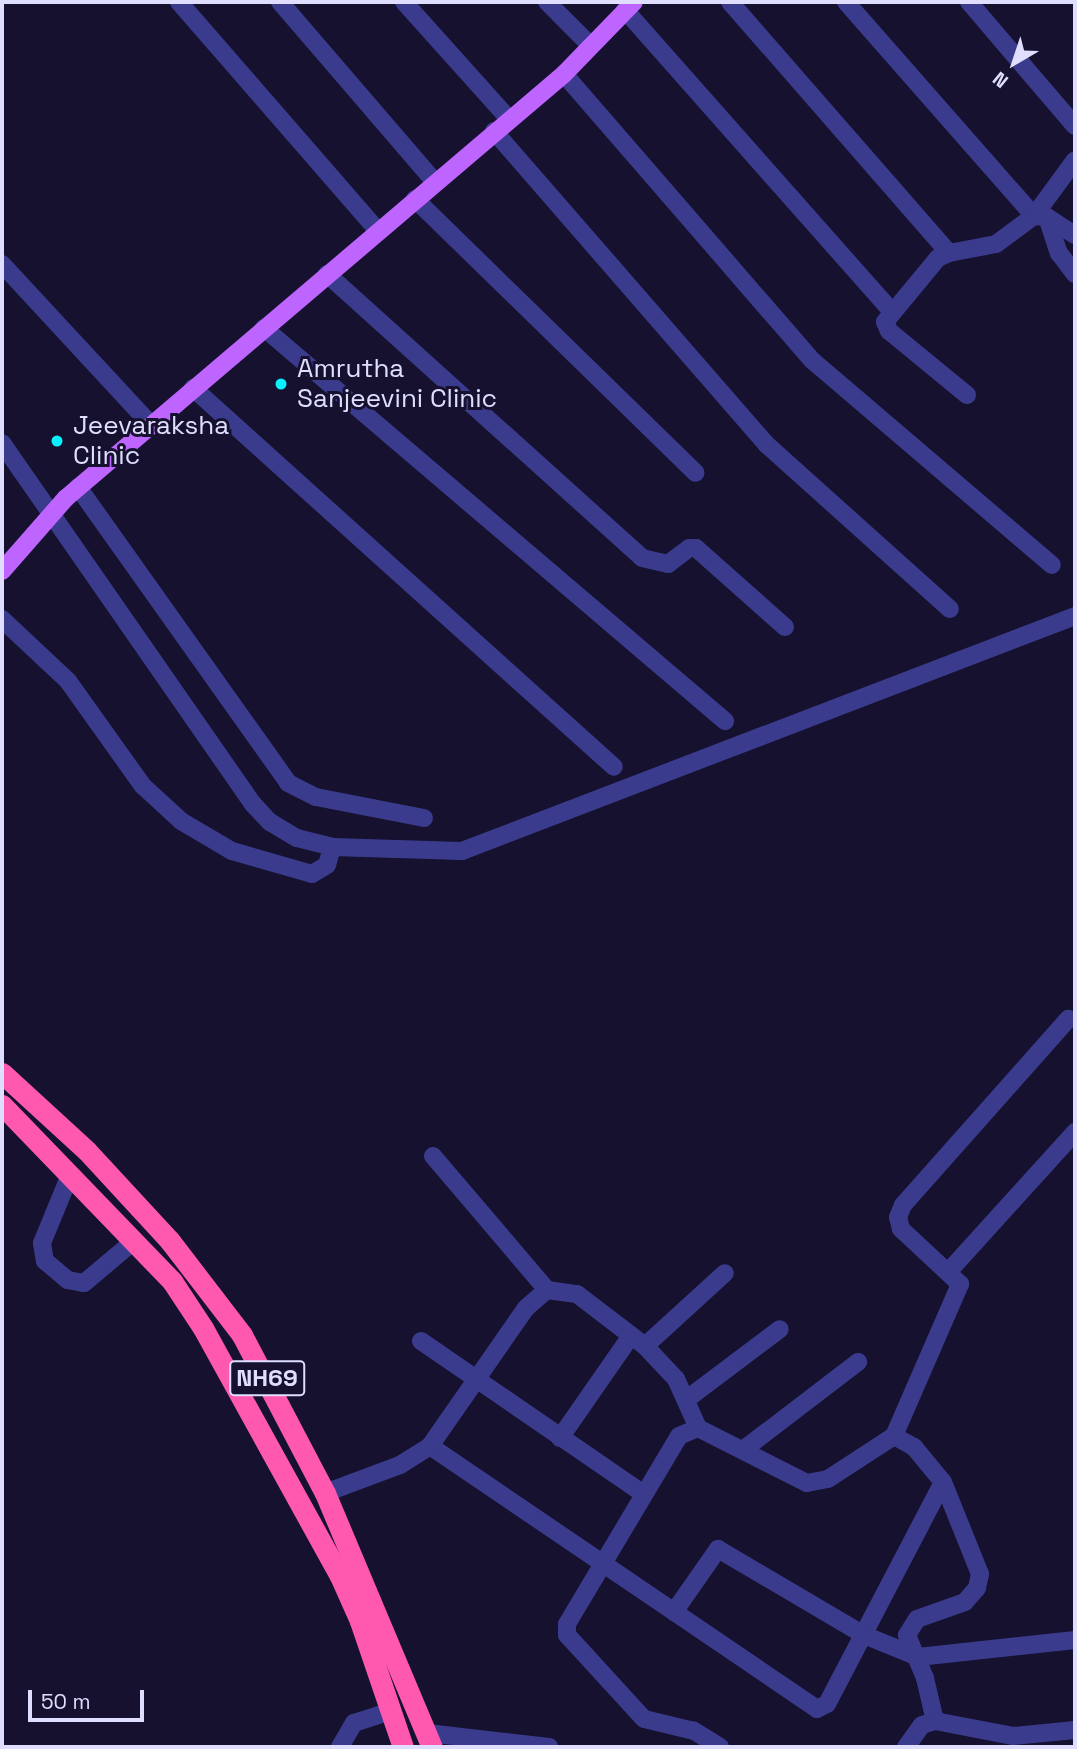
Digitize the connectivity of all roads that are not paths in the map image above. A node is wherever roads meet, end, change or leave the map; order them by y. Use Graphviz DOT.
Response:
graph roads {
  1 [pos="179,2"];
  2 [pos="280,2"];
  3 [pos="404,2"];
  4 [pos="547,2"];
  5 [pos="730,2"];
  6 [pos="846,2"];
  7 [pos="969,2"];
  8 [pos="629,6"];
  9 [pos="591,46"];
  10 [pos="564,74"];
  11 [pos="509,119"];
  12 [pos="1075,126"];
  13 [pos="494,131"];
  14 [pos="1075,159"];
  15 [pos="435,182"];
  16 [pos="415,199"];
  17 [pos="1041,217"];
  18 [pos="378,231"];
  19 [pos="1075,235"];
  20 [pos="949,253"];
  21 [pos="2,264"];
  22 [pos="327,274"];
  23 [pos="1075,274"];
  24 [pos="892,312"];
  25 [pos="264,328"];
  26 [pos="193,388"];
  27 [pos="967,395"];
  28 [pos="150,424"];
  29 [pos="2,443"];
  30 [pos="696,473"];
  31 [pos="63,502"];
  32 [pos="1052,565"];
  33 [pos="2,571"];
  34 [pos="950,609"];
  35 [pos="1075,615"];
  36 [pos="2,619"];
  37 [pos="785,627"];
  38 [pos="725,721"];
  39 [pos="614,767"];
  40 [pos="424,818"];
  41 [pos="332,847"];
  42 [pos="1068,1019"];
  43 [pos="2,1073"];
  44 [pos="2,1105"];
  45 [pos="1075,1132"];
  46 [pos="433,1156"];
  47 [pos="70,1175"];
  48 [pos="134,1241"];
  49 [pos="190,1267"];
  50 [pos="949,1271"];
  51 [pos="725,1273"];
  52 [pos="172,1281"];
  53 [pos="547,1290"];
  54 [pos="780,1329"];
  55 [pos="421,1341"];
  56 [pos="638,1341"];
  57 [pos="858,1362"];
  58 [pos="474,1380"];
  59 [pos="687,1399"];
  60 [pos="698,1427"];
  61 [pos="894,1436"];
  62 [pos="560,1438"];
  63 [pos="430,1446"];
  64 [pos="743,1450"];
  65 [pos="943,1482"];
  66 [pos="325,1493"];
  67 [pos="644,1494"];
  68 [pos="603,1565"];
  69 [pos="674,1612"];
  70 [pos="864,1635"];
  71 [pos="1075,1640"];
  72 [pos="918,1657"];
  73 [pos="391,1711"];
  74 [pos="935,1721"];
  75 [pos="1075,1730"];
  76 [pos="430,1740"];
  77 [pos="340,1747"];
  78 [pos="403,1747"];
  79 [pos="549,1747"];
  80 [pos="720,1747"];
  81 [pos="906,1747"];
  1 -- 18 [label="street"];
  2 -- 15 [label="street"];
  3 -- 11 [label="street"];
  4 -- 9 [label="street"];
  5 -- 20 [label="street"];
  6 -- 17 [label="street"];
  7 -- 12 [label="street"];
  8 -- 9 [label="main road"];
  8 -- 24 [label="street"];
  9 -- 10 [label="main road"];
  10 -- 11 [label="main road"];
  10 -- 32 [label="street"];
  11 -- 13 [label="main road"];
  13 -- 15 [label="main road"];
  13 -- 34 [label="street"];
  14 -- 17 [label="street"];
  15 -- 16 [label="main road"];
  16 -- 18 [label="main road"];
  16 -- 30 [label="street"];
  17 -- 19 [label="street"];
  17 -- 20 [label="street"];
  17 -- 23 [label="street"];
  18 -- 22 [label="main road"];
  20 -- 24 [label="street"];
  21 -- 28 [label="street"];
  22 -- 25 [label="main road"];
  22 -- 37 [label="street"];
  24 -- 27 [label="street"];
  25 -- 26 [label="main road"];
  25 -- 38 [label="street"];
  26 -- 28 [label="main road"];
  26 -- 39 [label="street"];
  28 -- 31 [label="main road"];
  29 -- 31 [label="street"];
  31 -- 33 [label="main road"];
  31 -- 40 [label="street"];
  31 -- 41 [label="street"];
  35 -- 41 [label="street"];
  36 -- 41 [label="street"];
  42 -- 50 [label="street"];
  43 -- 49 [label="highway, NH69"];
  44 -- 47 [label="highway, NH69"];
  45 -- 50 [label="street"];
  46 -- 53 [label="street"];
  47 -- 48 [label="highway, NH69"];
  47 -- 48 [label="street"];
  48 -- 52 [label="highway, NH69"];
  49 -- 52 [label="highway"];
  49 -- 66 [label="highway, NH69"];
  50 -- 61 [label="street"];
  51 -- 56 [label="street"];
  52 -- 73 [label="highway, NH69"];
  53 -- 56 [label="street"];
  53 -- 58 [label="street"];
  54 -- 59 [label="street"];
  55 -- 58 [label="street"];
  56 -- 59 [label="street"];
  56 -- 62 [label="street"];
  57 -- 64 [label="street"];
  58 -- 62 [label="street"];
  58 -- 63 [label="street"];
  59 -- 60 [label="street"];
  60 -- 64 [label="street"];
  60 -- 67 [label="street"];
  61 -- 64 [label="street"];
  61 -- 65 [label="street"];
  62 -- 67 [label="street"];
  63 -- 66 [label="street"];
  63 -- 68 [label="street"];
  65 -- 70 [label="street"];
  65 -- 72 [label="street"];
  66 -- 76 [label="highway, NH69"];
  67 -- 68 [label="street"];
  68 -- 69 [label="street"];
  68 -- 80 [label="street"];
  69 -- 70 [label="street"];
  69 -- 70 [label="street"];
  70 -- 72 [label="street"];
  71 -- 72 [label="street"];
  72 -- 74 [label="street"];
  73 -- 77 [label="street"];
  73 -- 78 [label="highway, NH69"];
  74 -- 75 [label="street"];
  74 -- 81 [label="street"];
  76 -- 79 [label="street"];
}
